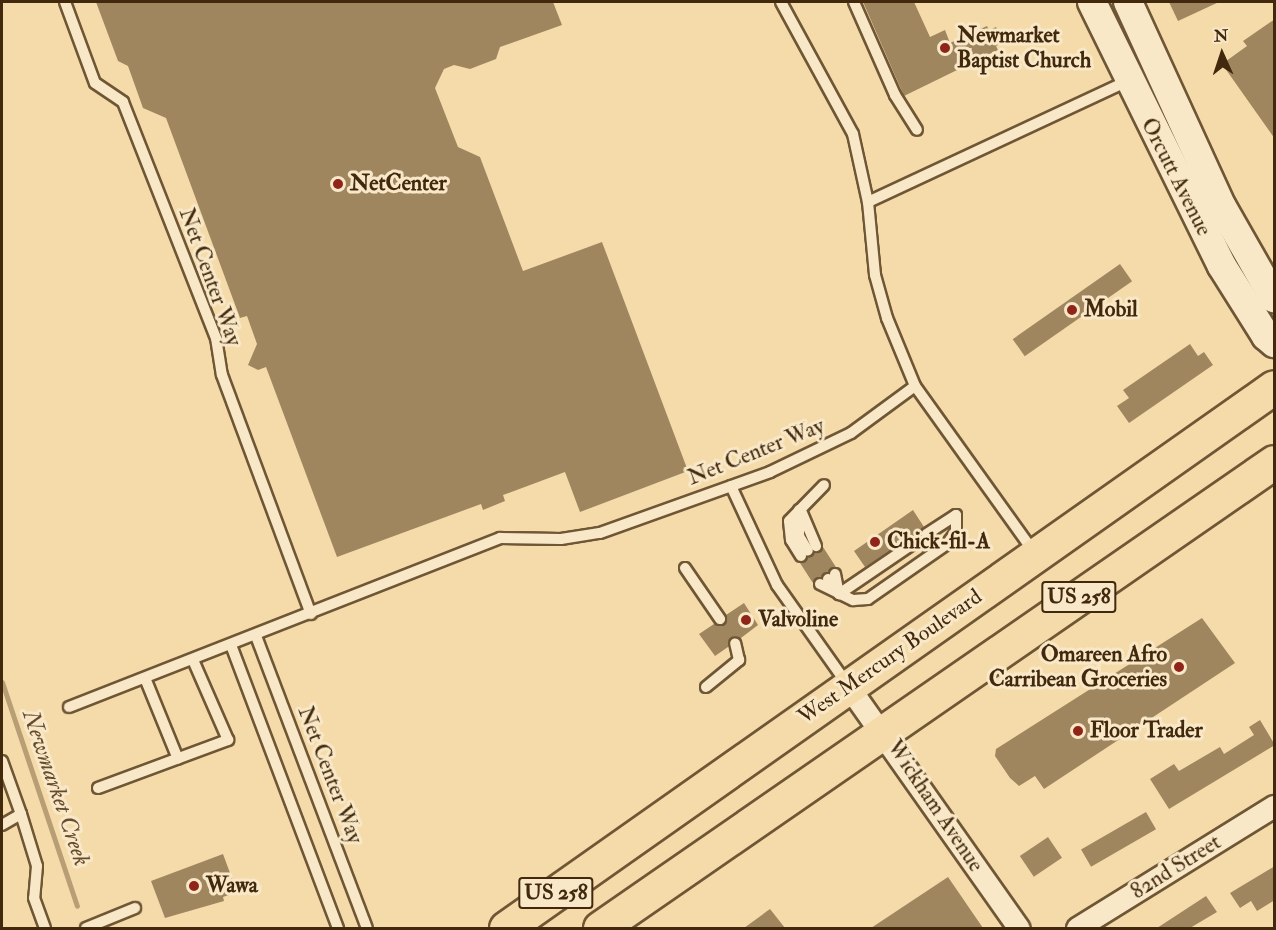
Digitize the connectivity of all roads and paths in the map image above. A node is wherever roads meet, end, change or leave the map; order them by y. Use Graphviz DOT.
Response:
graph roads {
  1 [pos="65,2"];
  2 [pos="780,2"];
  3 [pos="854,2"];
  4 [pos="1128,2"];
  5 [pos="1094,6"];
  6 [pos="1162,75"];
  7 [pos="1128,81"];
  8 [pos="917,130"];
  9 [pos="868,202"];
  10 [pos="1275,298"];
  11 [pos="1275,343"];
  12 [pos="915,386"];
  13 [pos="1275,387"];
  14 [pos="1275,462"];
  15 [pos="824,485"];
  16 [pos="731,486"];
  17 [pos="802,504"];
  18 [pos="927,534"];
  19 [pos="911,545"];
  20 [pos="1036,554"];
  21 [pos="685,568"];
  22 [pos="839,594"];
  23 [pos="311,614"];
  24 [pos="720,619"];
  25 [pos="256,636"];
  26 [pos="735,643"];
  27 [pos="231,645"];
  28 [pos="193,660"];
  29 [pos="145,678"];
  30 [pos="848,686"];
  31 [pos="706,687"];
  32 [pos="69,707"];
  33 [pos="884,731"];
  34 [pos="178,759"];
  35 [pos="2,761"];
  36 [pos="98,788"];
  37 [pos="1275,806"];
  38 [pos="21,814"];
  39 [pos="2,825"];
  40 [pos="135,908"];
  41 [pos="45,928"];
  42 [pos="86,928"];
  43 [pos="338,928"];
  44 [pos="368,928"];
  45 [pos="506,928"];
  46 [pos="600,928"];
  47 [pos="1019,928"];
  48 [pos="1077,928"];
  1 -- 23 [label="lane, Net Center Way"];
  2 -- 9 [label="lane"];
  3 -- 8 [label="lane"];
  4 -- 6 [label="main road, Orcutt Avenue"];
  5 -- 6 [label="main road"];
  5 -- 7 [label="main road, Orcutt Avenue"];
  6 -- 10 [label="main road, Orcutt Avenue"];
  7 -- 9 [label="lane"];
  7 -- 11 [label="main road, Orcutt Avenue"];
  9 -- 12 [label="lane"];
  12 -- 16 [label="lane, Net Center Way"];
  12 -- 20 [label="lane"];
  13 -- 20 [label="highway, West Mercury Boulevard / US 258"];
  14 -- 33 [label="highway, US 258"];
  15 -- 17 [label="lane"];
  16 -- 23 [label="lane, Net Center Way"];
  16 -- 30 [label="lane"];
  17 -- 17 [label="lane"];
  18 -- 22 [label="lane"];
  19 -- 22 [label="lane"];
  20 -- 30 [label="highway, West Mercury Boulevard / US 258"];
  21 -- 24 [label="lane"];
  22 -- 22 [label="lane"];
  23 -- 25 [label="lane, Net Center Way"];
  25 -- 27 [label="lane, Net Center Way"];
  25 -- 44 [label="lane, Net Center Way"];
  26 -- 31 [label="lane"];
  27 -- 28 [label="lane, Net Center Way"];
  27 -- 43 [label="lane, Net Center Way"];
  28 -- 29 [label="lane, Net Center Way"];
  28 -- 34 [label="lane"];
  29 -- 32 [label="lane, Net Center Way"];
  29 -- 34 [label="lane"];
  30 -- 33 [label="street, Wickham Avenue"];
  30 -- 45 [label="highway, West Mercury Boulevard / US 258"];
  33 -- 46 [label="highway, US 258"];
  33 -- 47 [label="street, Wickham Avenue"];
  34 -- 36 [label="lane"];
  35 -- 38 [label="lane"];
  37 -- 48 [label="street, 82nd Street"];
  38 -- 39 [label="lane"];
  38 -- 41 [label="lane"];
  40 -- 42 [label="lane"];
}
